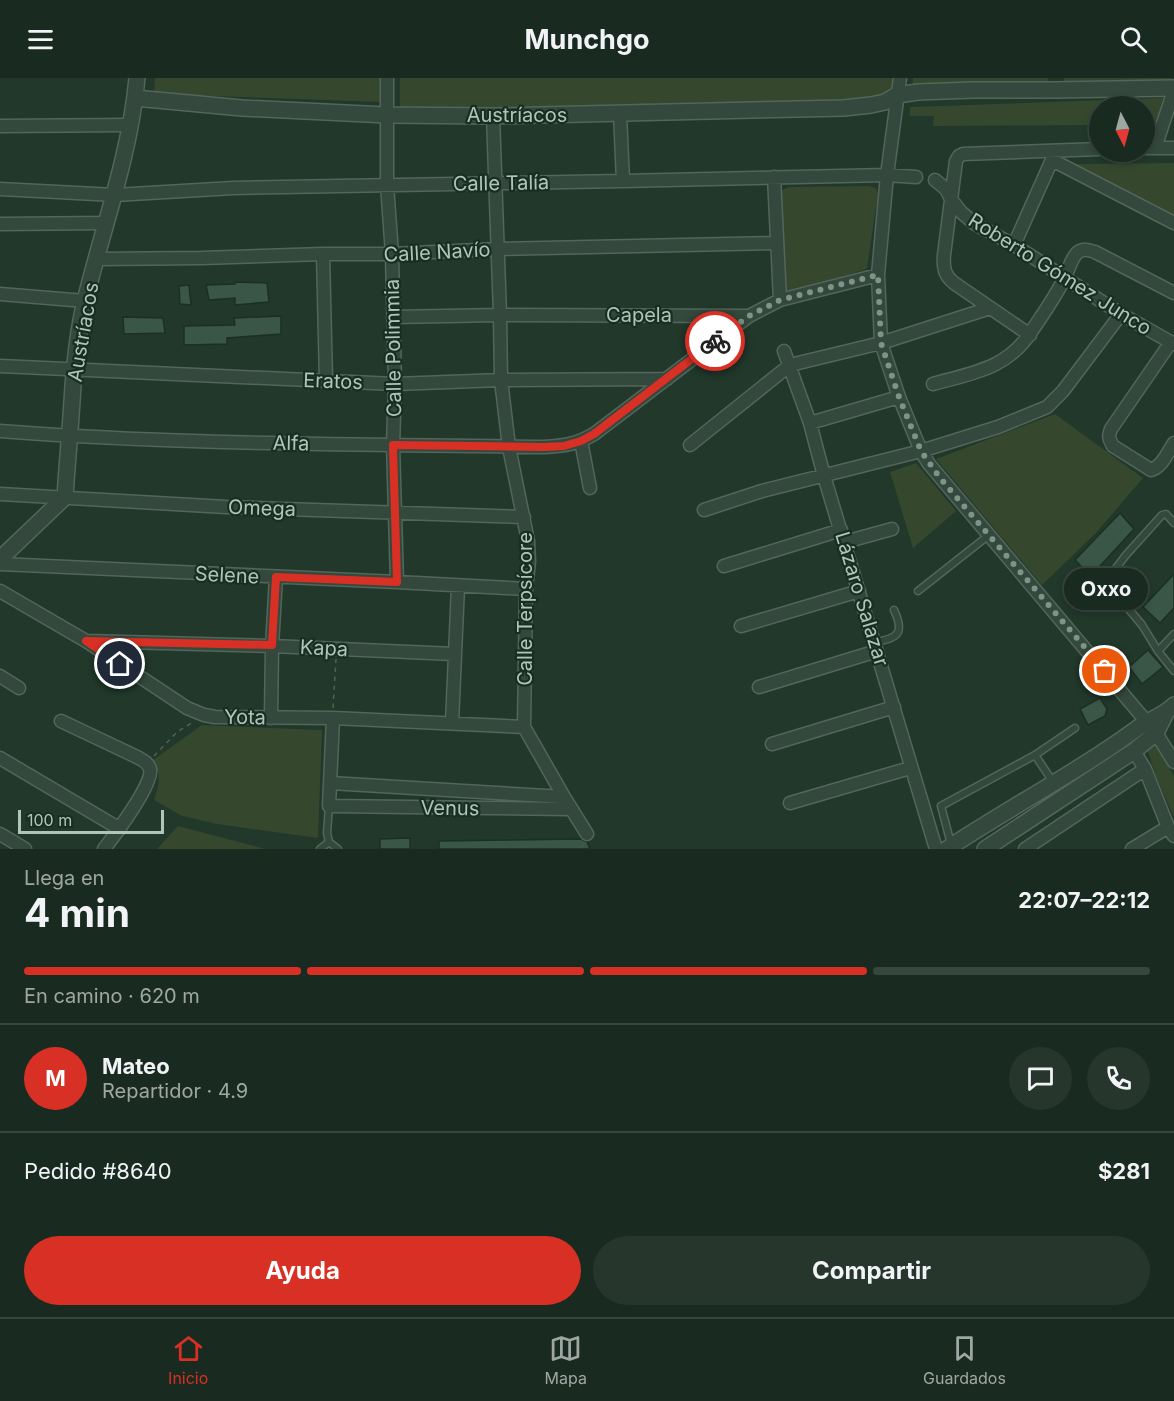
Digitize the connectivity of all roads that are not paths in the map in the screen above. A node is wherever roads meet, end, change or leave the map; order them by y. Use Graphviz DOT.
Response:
graph roads {
  1 [pos="137,78"];
  2 [pos="387,78"];
  3 [pos="900,78"];
  4 [pos="1053,84"];
  5 [pos="1174,89"];
  6 [pos="897,95"];
  7 [pos="135,99"];
  8 [pos="620,114"];
  9 [pos="386,115"];
  10 [pos="493,116"];
  11 [pos="130,125"];
  12 [pos="0,126"];
  13 [pos="1155,136"];
  14 [pos="1155,148"];
  15 [pos="1174,148"];
  16 [pos="1089,150"];
  17 [pos="1054,155"];
  18 [pos="887,175"];
  19 [pos="774,177"];
  20 [pos="916,177"];
  21 [pos="935,180"];
  22 [pos="623,181"];
  23 [pos="496,184"];
  24 [pos="387,185"];
  25 [pos="0,189"];
  26 [pos="115,195"];
  27 [pos="951,199"];
  28 [pos="107,223"];
  29 [pos="1174,223"];
  30 [pos="0,224"];
  31 [pos="777,243"];
  32 [pos="1014,245"];
  33 [pos="498,249"];
  34 [pos="323,254"];
  35 [pos="392,254"];
  36 [pos="97,259"];
  37 [pos="878,275"];
  38 [pos="1065,278"];
  39 [pos="1174,292"];
  40 [pos="0,294"];
  41 [pos="780,300"];
  42 [pos="85,301"];
  43 [pos="990,308"];
  44 [pos="1120,314"];
  45 [pos="500,315"];
  46 [pos="749,316"];
  47 [pos="393,318"];
  48 [pos="1030,334"];
  49 [pos="881,343"];
  50 [pos="1172,343"];
  51 [pos="784,351"];
  52 [pos="790,365"];
  53 [pos="0,366"];
  54 [pos="74,370"];
  55 [pos="667,379"];
  56 [pos="501,380"];
  57 [pos="326,381"];
  58 [pos="395,384"];
  59 [pos="933,384"];
  60 [pos="899,397"];
  61 [pos="810,423"];
  62 [pos="0,431"];
  63 [pos="69,437"];
  64 [pos="581,441"];
  65 [pos="1174,443"];
  66 [pos="393,445"];
  67 [pos="690,445"];
  68 [pos="509,447"];
  69 [pos="921,451"];
  70 [pos="824,476"];
  71 [pos="590,488"];
  72 [pos="0,494"];
  73 [pos="64,497"];
  74 [pos="704,510"];
  75 [pos="395,513"];
  76 [pos="524,517"];
  77 [pos="1174,523"];
  78 [pos="892,529"];
  79 [pos="989,534"];
  80 [pos="843,536"];
  81 [pos="0,561"];
  82 [pos="724,566"];
  83 [pos="276,577"];
  84 [pos="397,582"];
  85 [pos="458,586"];
  86 [pos="526,589"];
  87 [pos="0,591"];
  88 [pos="859,591"];
  89 [pos="918,591"];
  90 [pos="894,610"];
  91 [pos="741,627"];
  92 [pos="1174,634"];
  93 [pos="86,641"];
  94 [pos="272,645"];
  95 [pos="875,646"];
  96 [pos="1158,651"];
  97 [pos="454,654"];
  98 [pos="1174,671"];
  99 [pos="0,676"];
  100 [pos="759,687"];
  101 [pos="19,688"];
  102 [pos="894,707"];
  103 [pos="1170,709"];
  104 [pos="271,718"];
  105 [pos="333,718"];
  106 [pos="61,721"];
  107 [pos="452,723"];
  108 [pos="524,727"];
  109 [pos="1075,728"];
  110 [pos="1151,728"];
  111 [pos="772,744"];
  112 [pos="1134,751"];
  113 [pos="1035,755"];
  114 [pos="0,758"];
  115 [pos="1174,762"];
  116 [pos="1079,767"];
  117 [pos="910,768"];
  118 [pos="1145,769"];
  119 [pos="1089,782"];
  120 [pos="330,783"];
  121 [pos="1053,783"];
  122 [pos="564,797"];
  123 [pos="790,803"];
  124 [pos="329,806"];
  125 [pos="571,809"];
  126 [pos="120,829"];
  127 [pos="1171,832"];
  128 [pos="0,834"];
  129 [pos="587,834"];
  130 [pos="329,842"];
  131 [pos="944,848"];
  132 [pos="26,849"];
  133 [pos="104,849"];
  134 [pos="320,849"];
  135 [pos="337,849"];
  136 [pos="985,849"];
  137 [pos="1024,849"];
  138 [pos="1132,849"];
  1 -- 7 [label="street, Austríacos"];
  2 -- 9 [label="street, Calle Polimmia"];
  3 -- 6 [label="street"];
  4 -- 5 [label="street, Austríacos"];
  4 -- 6 [label="street, Austríacos"];
  5 -- 13 [label="street"];
  6 -- 8 [label="street, Austríacos"];
  6 -- 18 [label="street"];
  7 -- 9 [label="street, Austríacos"];
  7 -- 11 [label="street, Austríacos"];
  8 -- 10 [label="street, Austríacos"];
  8 -- 22 [label="street"];
  9 -- 10 [label="street, Austríacos"];
  9 -- 24 [label="street, Calle Polimmia"];
  10 -- 23 [label="street, Calle Terpsícore"];
  11 -- 12 [label="street"];
  11 -- 26 [label="street, Austríacos"];
  14 -- 15 [label="street"];
  16 -- 17 [label="street"];
  17 -- 27 [label="street"];
  17 -- 29 [label="street"];
  17 -- 32 [label="street"];
  18 -- 19 [label="street, Calle Talía"];
  18 -- 20 [label="street, Calle Talía"];
  18 -- 37 [label="street"];
  19 -- 22 [label="street, Calle Talía"];
  19 -- 31 [label="street"];
  21 -- 27 [label="street, Roberto Gómez Junco"];
  22 -- 23 [label="street, Calle Talía"];
  23 -- 24 [label="street, Calle Talía"];
  23 -- 33 [label="street, Calle Terpsícore"];
  24 -- 26 [label="street, Calle Talía"];
  24 -- 35 [label="street, Calle Polimmia"];
  25 -- 26 [label="street, Calle Talía"];
  26 -- 28 [label="street, Austríacos"];
  27 -- 32 [label="street, Roberto Gómez Junco"];
  27 -- 43 [label="street"];
  28 -- 30 [label="street"];
  28 -- 36 [label="street, Austríacos"];
  31 -- 33 [label="street, Calle Navío"];
  31 -- 41 [label="street"];
  32 -- 38 [label="street, Roberto Gómez Junco"];
  33 -- 35 [label="street, Calle Navío"];
  33 -- 45 [label="street, Calle Terpsícore"];
  34 -- 35 [label="street, Calle Navío"];
  34 -- 36 [label="street, Calle Navío"];
  34 -- 57 [label="street"];
  35 -- 47 [label="street, Calle Polimmia"];
  36 -- 42 [label="street, Austríacos"];
  37 -- 41 [label="street, Capela"];
  37 -- 49 [label="street"];
  38 -- 39 [label="street"];
  38 -- 44 [label="street, Roberto Gómez Junco"];
  38 -- 48 [label="street"];
  40 -- 42 [label="street"];
  41 -- 46 [label="street, Capela"];
  42 -- 54 [label="street, Austríacos"];
  43 -- 48 [label="street"];
  43 -- 49 [label="street"];
  44 -- 50 [label="street, Roberto Gómez Junco"];
  44 -- 69 [label="street"];
  45 -- 46 [label="street, Capela"];
  45 -- 47 [label="street, Capela"];
  45 -- 56 [label="street, Calle Terpsícore"];
  46 -- 55 [label="street"];
  47 -- 58 [label="street, Calle Polimmia"];
  48 -- 59 [label="street"];
  49 -- 52 [label="street"];
  49 -- 60 [label="street"];
  50 -- 65 [label="street"];
  51 -- 52 [label="street, Lázaro Salazar"];
  52 -- 61 [label="street, Lázaro Salazar"];
  52 -- 67 [label="street"];
  53 -- 54 [label="street, Eratos"];
  54 -- 57 [label="street, Eratos"];
  54 -- 63 [label="street, Austríacos"];
  55 -- 56 [label="street, Eratos"];
  55 -- 64 [label="street"];
  56 -- 58 [label="street, Eratos"];
  56 -- 68 [label="street, Calle Terpsícore"];
  57 -- 58 [label="street, Eratos"];
  58 -- 66 [label="street, Calle Polimmia"];
  60 -- 61 [label="street"];
  60 -- 69 [label="street"];
  61 -- 70 [label="street, Lázaro Salazar"];
  62 -- 63 [label="street, Alfa"];
  63 -- 66 [label="street, Alfa"];
  63 -- 73 [label="street, Austríacos"];
  64 -- 68 [label="street, Alfa"];
  64 -- 71 [label="street"];
  66 -- 68 [label="street, Alfa"];
  66 -- 75 [label="street, Calle Polimmia"];
  68 -- 76 [label="street, Calle Terpsícore"];
  69 -- 70 [label="street"];
  69 -- 79 [label="street"];
  70 -- 74 [label="street"];
  70 -- 80 [label="street, Lázaro Salazar"];
  72 -- 73 [label="street, Omega"];
  73 -- 75 [label="street, Omega"];
  73 -- 81 [label="street"];
  75 -- 76 [label="street, Omega"];
  75 -- 84 [label="street, Calle Polimmia"];
  76 -- 86 [label="street, Calle Terpsícore"];
  77 -- 96 [label="lane"];
  78 -- 80 [label="street"];
  79 -- 89 [label="lane"];
  79 -- 110 [label="street"];
  80 -- 82 [label="street"];
  80 -- 88 [label="street, Lázaro Salazar"];
  81 -- 83 [label="street, Selene"];
  83 -- 84 [label="street, Selene"];
  83 -- 94 [label="street"];
  84 -- 85 [label="street, Selene"];
  85 -- 86 [label="street, Selene"];
  85 -- 97 [label="street"];
  86 -- 108 [label="street, Calle Terpsícore"];
  87 -- 93 [label="street, Yota"];
  88 -- 91 [label="street"];
  88 -- 95 [label="street, Lázaro Salazar"];
  90 -- 95 [label="lane"];
  92 -- 96 [label="lane"];
  93 -- 94 [label="street, Kapa"];
  93 -- 104 [label="street, Yota"];
  94 -- 97 [label="street, Kapa"];
  94 -- 104 [label="street"];
  95 -- 100 [label="street"];
  95 -- 102 [label="street, Lázaro Salazar"];
  96 -- 98 [label="lane"];
  97 -- 107 [label="street"];
  99 -- 101 [label="street"];
  102 -- 111 [label="street"];
  102 -- 117 [label="street, Lázaro Salazar"];
  103 -- 110 [label="street"];
  104 -- 105 [label="street, Yota"];
  105 -- 107 [label="street, Yota"];
  105 -- 120 [label="street"];
  106 -- 126 [label="street"];
  107 -- 108 [label="street, Yota"];
  108 -- 122 [label="street"];
  109 -- 113 [label="lane"];
  110 -- 112 [label="street"];
  110 -- 115 [label="street"];
  110 -- 116 [label="street"];
  112 -- 118 [label="street"];
  112 -- 119 [label="street"];
  113 -- 121 [label="lane"];
  113 -- 131 [label="lane"];
  114 -- 126 [label="street"];
  116 -- 119 [label="street"];
  116 -- 121 [label="street"];
  117 -- 123 [label="street"];
  117 -- 131 [label="street, Lázaro Salazar"];
  118 -- 127 [label="street"];
  118 -- 137 [label="street"];
  119 -- 136 [label="street"];
  120 -- 122 [label="street, Venus"];
  120 -- 124 [label="street"];
  121 -- 131 [label="street"];
  122 -- 125 [label="street"];
  124 -- 125 [label="street, Venus"];
  124 -- 130 [label="lane"];
  125 -- 129 [label="street"];
  126 -- 133 [label="street"];
  127 -- 138 [label="street"];
  128 -- 132 [label="street"];
  130 -- 134 [label="lane"];
  130 -- 135 [label="lane"];
}
